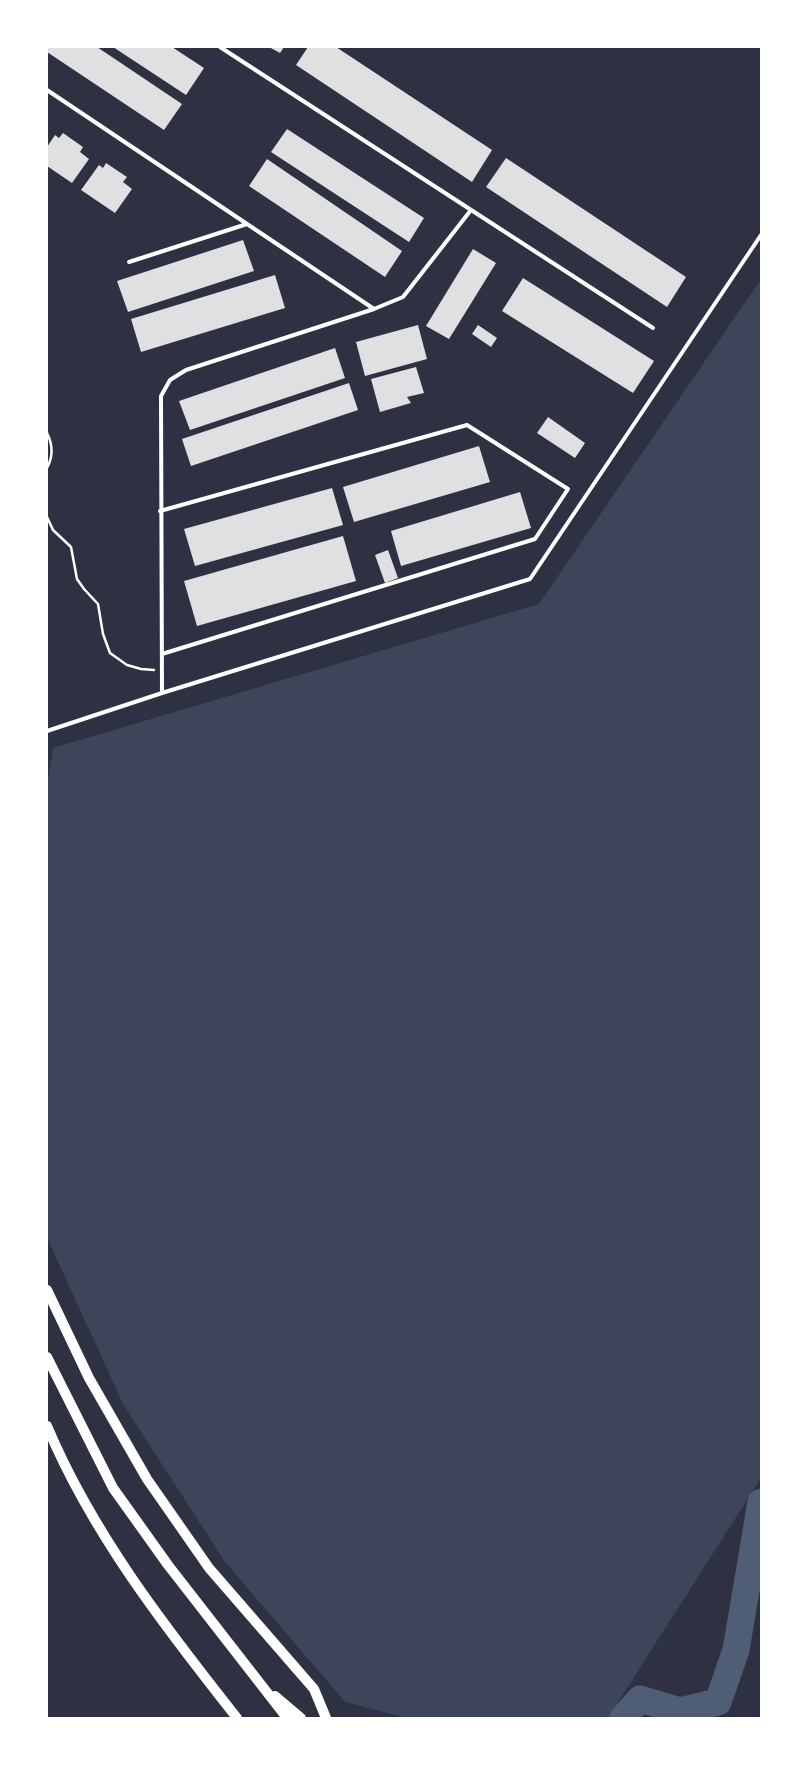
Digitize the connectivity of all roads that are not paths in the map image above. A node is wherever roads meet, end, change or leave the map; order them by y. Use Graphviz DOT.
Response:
graph roads {
  1 [pos="220,47"];
  2 [pos="47,90"];
  3 [pos="470,210"];
  4 [pos="247,224"];
  5 [pos="761,235"];
  6 [pos="129,262"];
  7 [pos="374,309"];
  8 [pos="653,328"];
  9 [pos="160,511"];
  10 [pos="162,654"];
  11 [pos="162,693"];
  12 [pos="47,731"];
  13 [pos="47,1290"];
  14 [pos="47,1357"];
  15 [pos="47,1426"];
  16 [pos="257,1681"];
  17 [pos="234,1716"];
  18 [pos="287,1718"];
  19 [pos="300,1718"];
  20 [pos="326,1718"];
  1 -- 3 [label="street"];
  2 -- 4 [label="street"];
  3 -- 7 [label="street"];
  3 -- 8 [label="street"];
  4 -- 6 [label="street"];
  4 -- 7 [label="street"];
  5 -- 11 [label="street"];
  7 -- 9 [label="street"];
  9 -- 10 [label="street"];
  9 -- 10 [label="street"];
  10 -- 11 [label="street"];
  11 -- 12 [label="street"];
  13 -- 20 [label="main road"];
  14 -- 16 [label="main road"];
  15 -- 17 [label="main road"];
  16 -- 18 [label="main road"];
  16 -- 19 [label="main road"];
}
